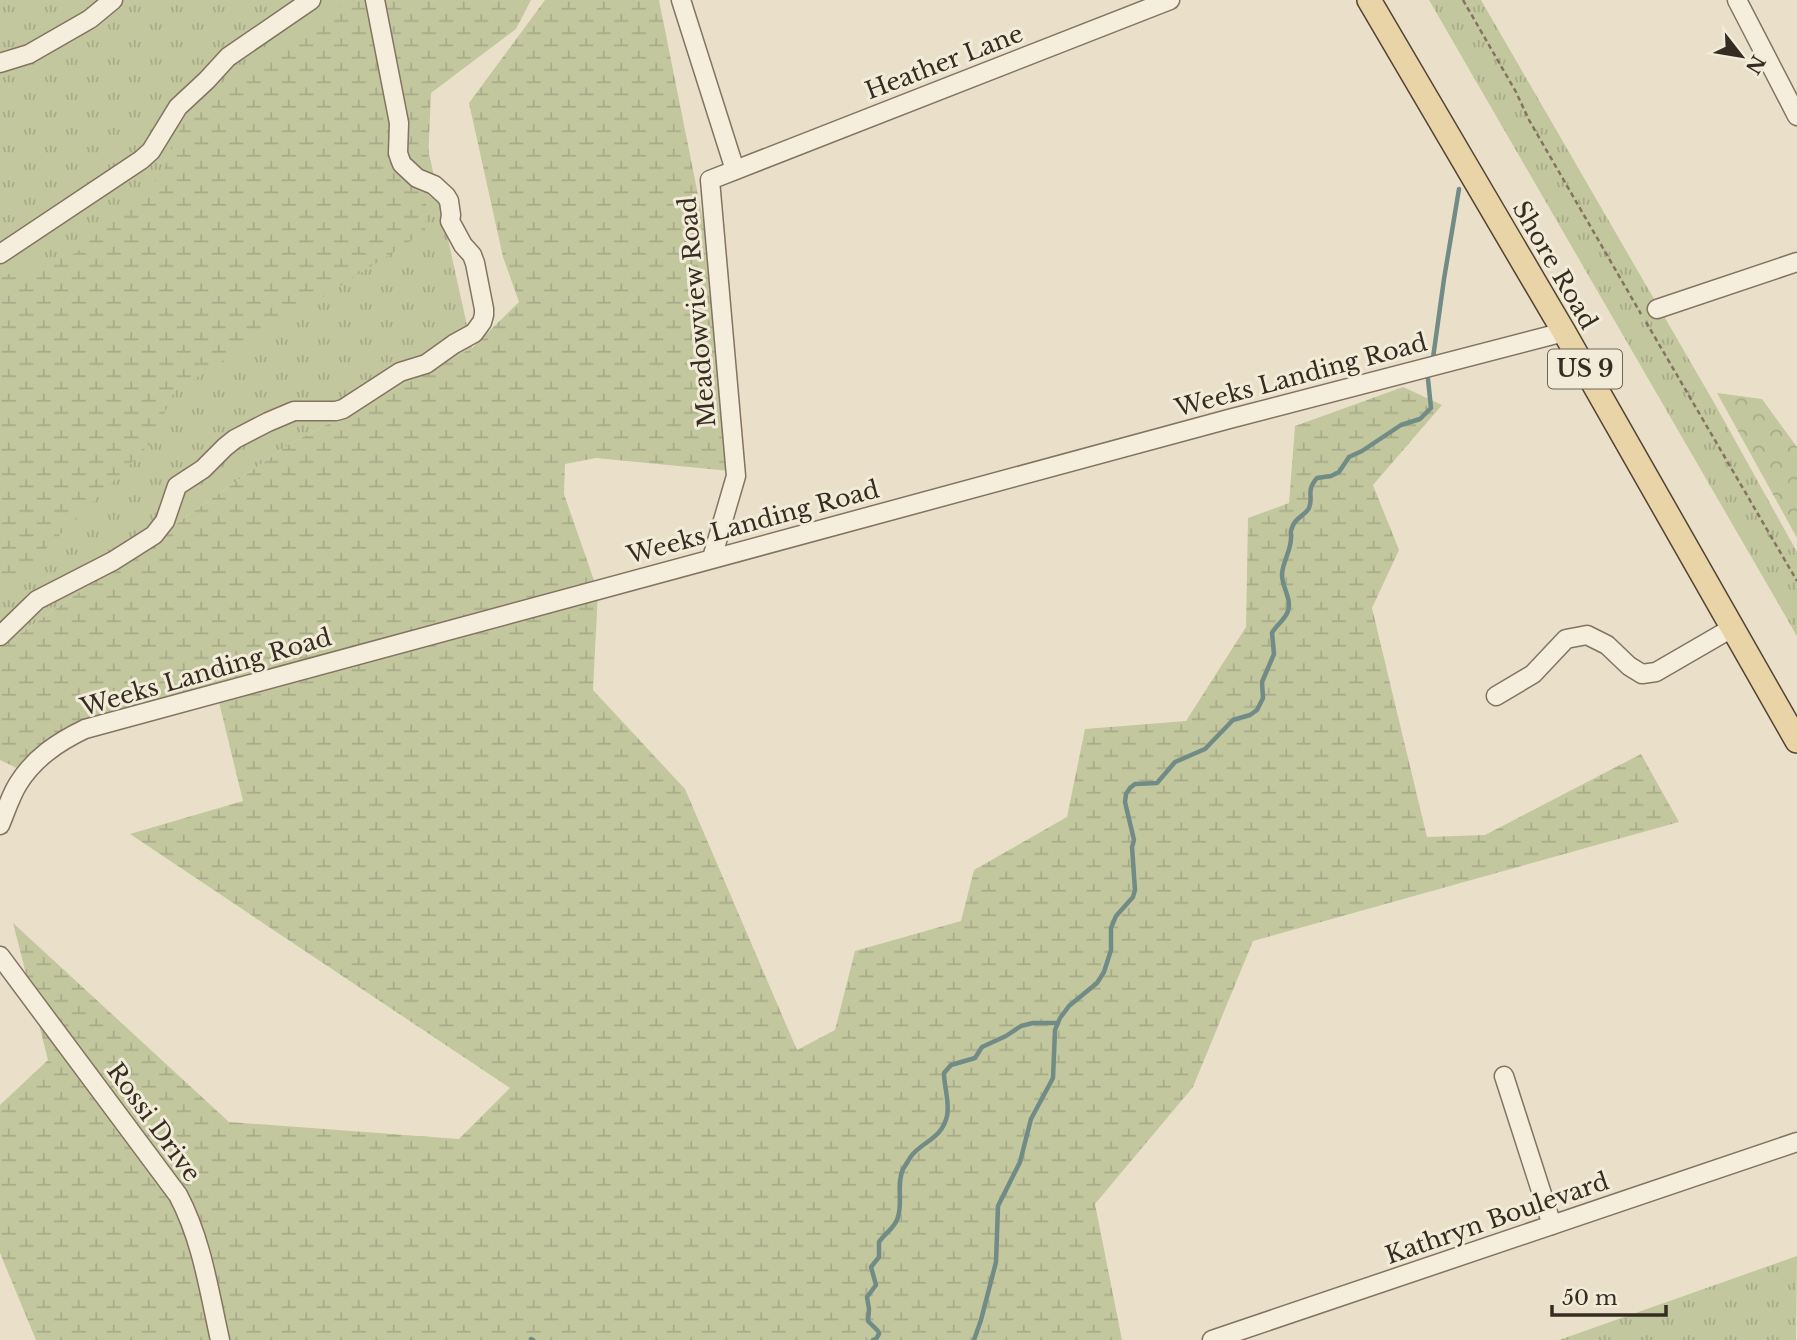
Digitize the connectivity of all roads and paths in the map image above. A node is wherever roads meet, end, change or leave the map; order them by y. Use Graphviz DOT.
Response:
graph roads {
  1 [pos="113,0"];
  2 [pos="311,0"];
  3 [pos="375,0"];
  4 [pos="681,0"];
  5 [pos="1170,0"];
  6 [pos="1369,0"];
  7 [pos="1463,0"];
  8 [pos="1737,0"];
  9 [pos="0,63"];
  10 [pos="1797,116"];
  11 [pos="735,170"];
  12 [pos="0,254"];
  13 [pos="1797,262"];
  14 [pos="1657,309"];
  15 [pos="1564,332"];
  16 [pos="712,558"];
  17 [pos="1797,581"];
  18 [pos="1732,628"];
  19 [pos="0,636"];
  20 [pos="1496,696"];
  21 [pos="1797,741"];
  22 [pos="0,825"];
  23 [pos="0,956"];
  24 [pos="1504,1076"];
  25 [pos="1797,1142"];
  26 [pos="1552,1225"];
  27 [pos="220,1340"];
  28 [pos="1212,1340"];
  1 -- 9 [label="street"];
  2 -- 12 [label="street"];
  3 -- 19 [label="street"];
  4 -- 11 [label="street"];
  5 -- 11 [label="street, Heather Lane"];
  6 -- 15 [label="main road, Shore Road / US 9"];
  7 -- 17 [label="path"];
  8 -- 10 [label="street"];
  11 -- 16 [label="street, Meadowview Road"];
  13 -- 14 [label="street"];
  15 -- 16 [label="street, Weeks Landing Road"];
  15 -- 18 [label="main road, Shore Road / US 9"];
  16 -- 22 [label="street, Weeks Landing Road"];
  18 -- 20 [label="street"];
  18 -- 21 [label="main road, Shore Road / US 9"];
  23 -- 27 [label="street, Rossi Drive"];
  24 -- 26 [label="street"];
  25 -- 26 [label="street, Kathryn Boulevard"];
  26 -- 28 [label="street, Kathryn Boulevard"];
}
